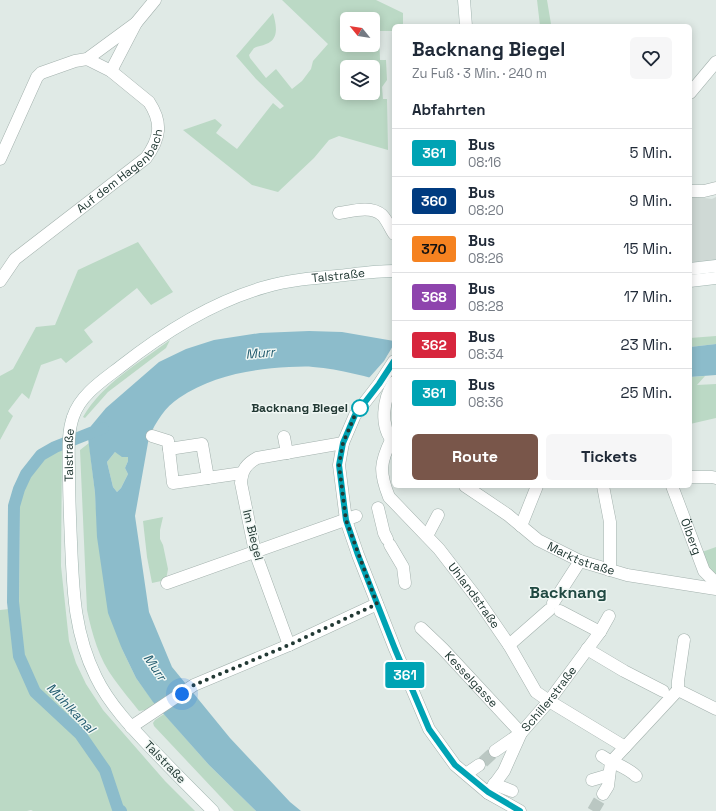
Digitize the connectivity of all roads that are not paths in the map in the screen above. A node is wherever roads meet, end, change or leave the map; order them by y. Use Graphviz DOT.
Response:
graph roads {
  1 [pos="155,0"];
  2 [pos="464,0"];
  3 [pos="136,24"];
  4 [pos="466,24"];
  5 [pos="87,59"];
  6 [pos="716,62"];
  7 [pos="111,71"];
  8 [pos="692,91"];
  9 [pos="0,159"];
  10 [pos="716,188"];
  11 [pos="692,191"];
  12 [pos="338,213"];
  13 [pos="392,231"];
  14 [pos="716,266"];
  15 [pos="692,269"];
  16 [pos="392,271"];
  17 [pos="716,278"];
  18 [pos="0,281"];
  19 [pos="692,281"];
  20 [pos="392,368"];
  21 [pos="387,385"];
  22 [pos="152,436"];
  23 [pos="284,437"];
  24 [pos="392,440"];
  25 [pos="343,443"];
  26 [pos="392,444"];
  27 [pos="169,449"];
  28 [pos="287,452"];
  29 [pos="242,473"];
  30 [pos="692,477"];
  31 [pos="208,478"];
  32 [pos="716,478"];
  33 [pos="467,488"];
  34 [pos="536,488"];
  35 [pos="603,488"];
  36 [pos="674,490"];
  37 [pos="389,497"];
  38 [pos="438,515"];
  39 [pos="351,518"];
  40 [pos="521,526"];
  41 [pos="427,536"];
  42 [pos="255,552"];
  43 [pos="580,561"];
  44 [pos="609,570"];
  45 [pos="167,582"];
  46 [pos="405,583"];
  47 [pos="716,583"];
  48 [pos="716,589"];
  49 [pos="377,604"];
  50 [pos="554,608"];
  51 [pos="609,616"];
  52 [pos="421,628"];
  53 [pos="600,632"];
  54 [pos="684,640"];
  55 [pos="289,645"];
  56 [pos="509,645"];
  57 [pos="587,649"];
  58 [pos="678,690"];
  59 [pos="663,691"];
  60 [pos="549,701"];
  61 [pos="716,709"];
  62 [pos="131,727"];
  63 [pos="520,733"];
  64 [pos="625,747"];
  65 [pos="495,751"];
  66 [pos="606,759"];
  67 [pos="479,765"];
  68 [pos="466,774"];
  69 [pos="636,776"];
  70 [pos="601,782"];
  71 [pos="491,788"];
  72 [pos="512,791"];
  73 [pos="516,810"];
  74 [pos="213,811"];
  1 -- 3 [label="street"];
  2 -- 4 [label="street"];
  3 -- 5 [label="street"];
  3 -- 7 [label="street"];
  5 -- 7 [label="street, Auf dem Hagenbach"];
  5 -- 9 [label="street"];
  6 -- 8 [label="street"];
  7 -- 18 [label="street, Auf dem Hagenbach"];
  10 -- 11 [label="street"];
  12 -- 13 [label="street"];
  14 -- 15 [label="street"];
  16 -- 62 [label="street, Talstraße"];
  17 -- 19 [label="street"];
  20 -- 21 [label="street"];
  21 -- 24 [label="street"];
  21 -- 25 [label="street"];
  22 -- 27 [label="street"];
  23 -- 28 [label="street"];
  25 -- 28 [label="street"];
  25 -- 39 [label="street"];
  26 -- 37 [label="street, Uhlandstraße"];
  27 -- 31 [label="street"];
  27 -- 31 [label="street"];
  28 -- 29 [label="street"];
  29 -- 31 [label="street"];
  29 -- 42 [label="street, Im Biegel"];
  30 -- 32 [label="street"];
  33 -- 40 [label="street, Marktstraße"];
  34 -- 40 [label="street"];
  35 -- 44 [label="street"];
  36 -- 47 [label="street, Ölberg"];
  37 -- 41 [label="street, Uhlandstraße"];
  37 -- 46 [label="street"];
  38 -- 41 [label="street"];
  39 -- 42 [label="street"];
  39 -- 49 [label="street"];
  40 -- 43 [label="street, Marktstraße"];
  41 -- 56 [label="street, Uhlandstraße"];
  42 -- 45 [label="street"];
  42 -- 55 [label="street, Im Biegel"];
  43 -- 44 [label="street, Marktstraße"];
  43 -- 50 [label="street"];
  44 -- 48 [label="street, Marktstraße"];
  49 -- 55 [label="street"];
  49 -- 68 [label="street"];
  50 -- 53 [label="street"];
  50 -- 56 [label="street"];
  51 -- 53 [label="street, Schillerstraße"];
  52 -- 63 [label="street, Kesselgasse"];
  53 -- 57 [label="street, Schillerstraße"];
  54 -- 58 [label="street"];
  55 -- 62 [label="street"];
  56 -- 60 [label="street, Uhlandstraße"];
  57 -- 59 [label="street"];
  57 -- 60 [label="street, Schillerstraße"];
  58 -- 61 [label="street"];
  58 -- 64 [label="street"];
  60 -- 63 [label="street, Schillerstraße"];
  60 -- 64 [label="street, Uhlandstraße"];
  62 -- 74 [label="street, Talstraße"];
  63 -- 65 [label="street"];
  63 -- 71 [label="street, Schillerstraße"];
  64 -- 66 [label="street"];
  66 -- 69 [label="street"];
  66 -- 70 [label="street"];
  67 -- 68 [label="street"];
  68 -- 71 [label="street"];
  71 -- 72 [label="street"];
  71 -- 73 [label="street"];
}
